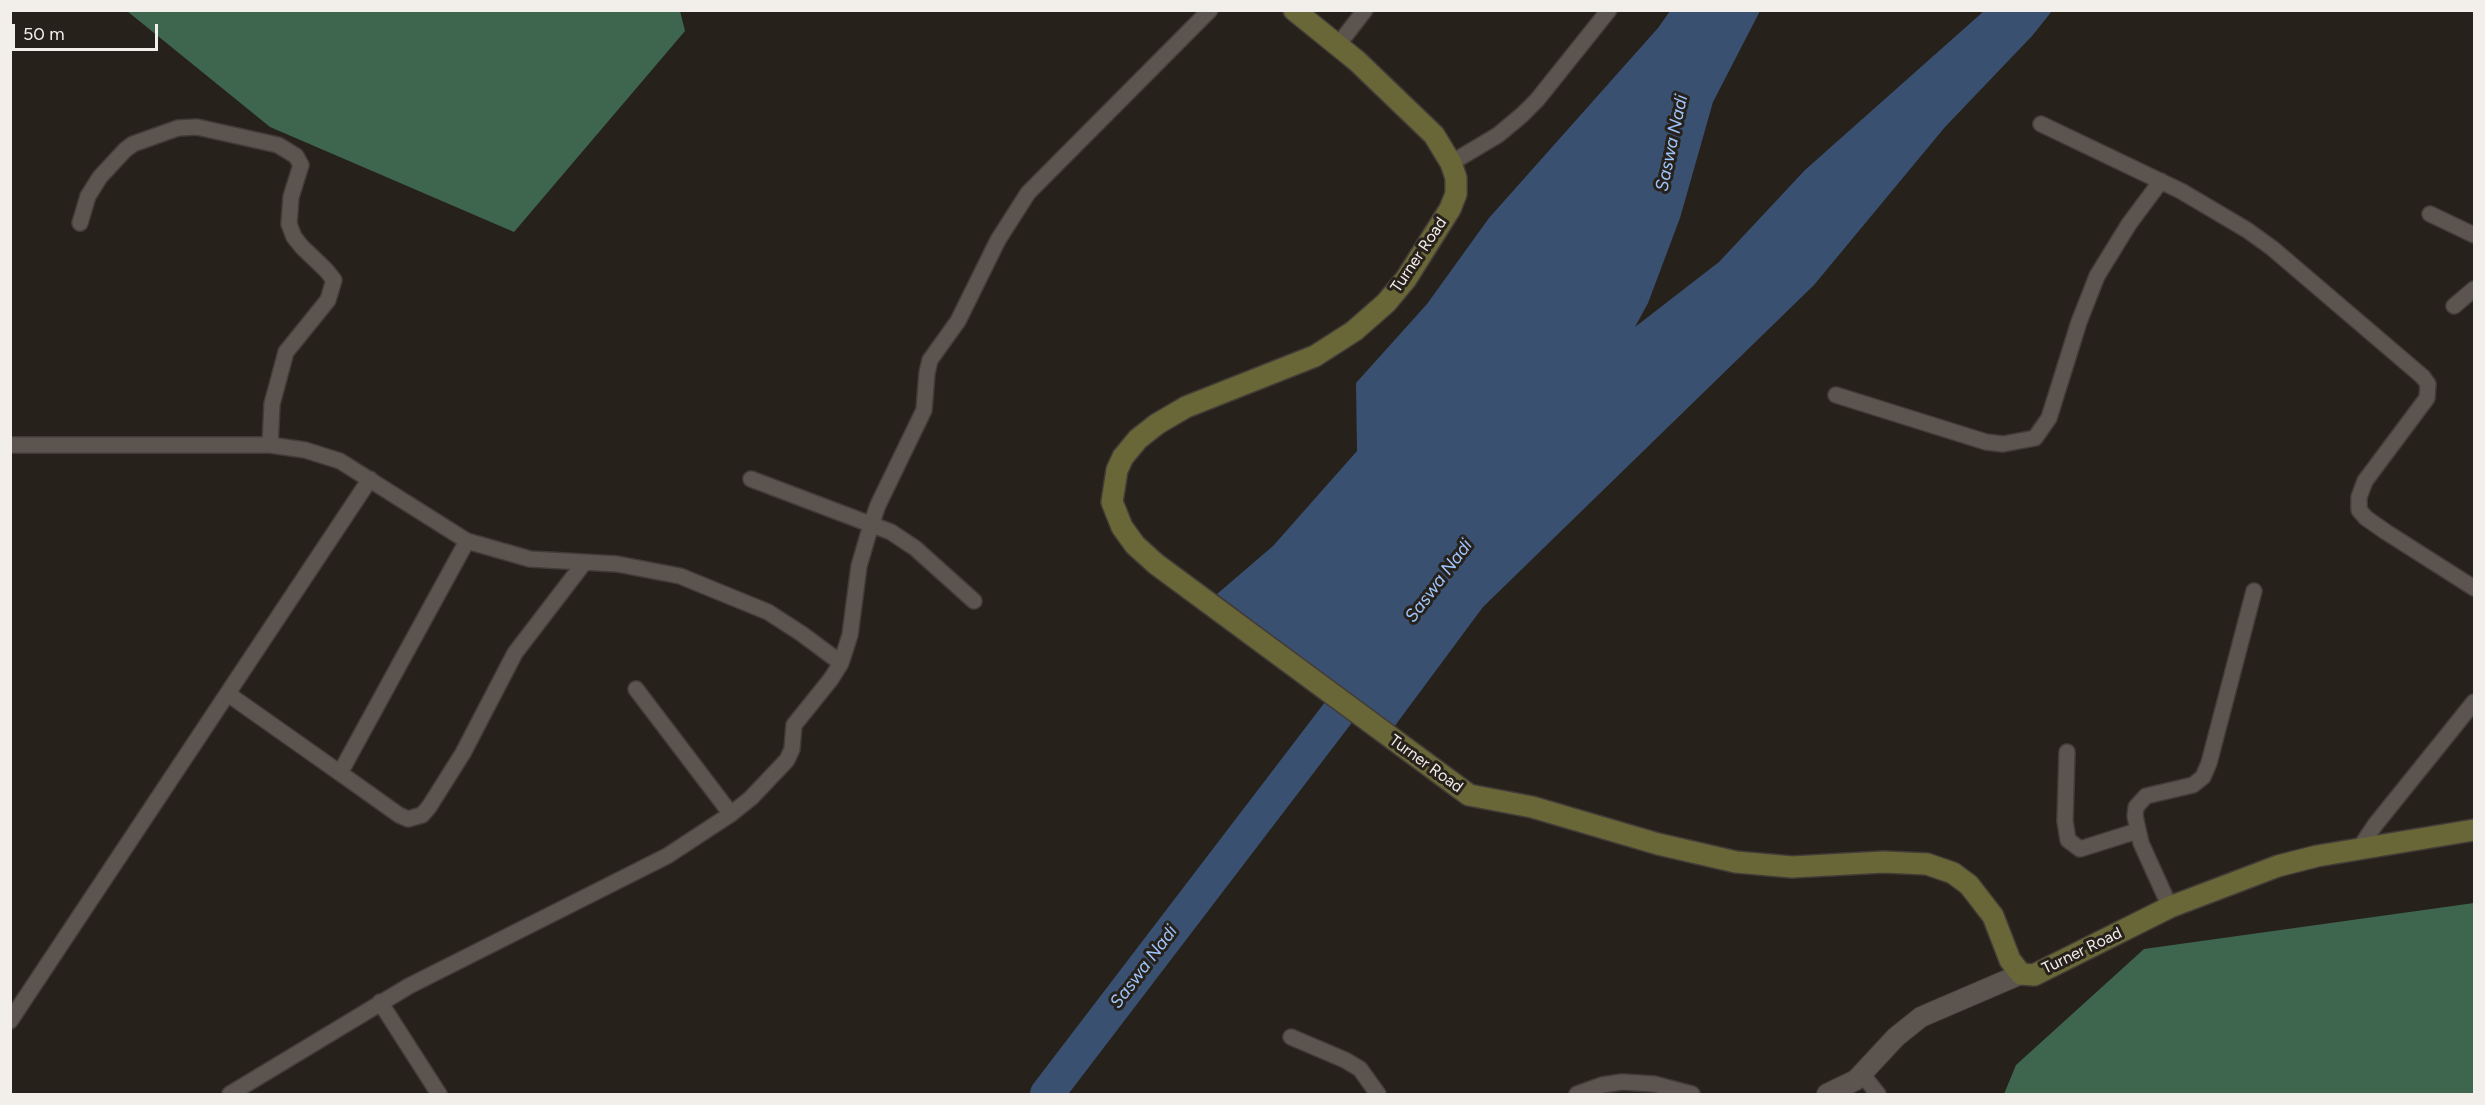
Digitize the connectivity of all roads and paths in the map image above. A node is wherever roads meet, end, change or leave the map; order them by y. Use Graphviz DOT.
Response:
graph roads {
  1 [pos="1210,10"];
  2 [pos="1294,10"];
  3 [pos="1365,10"];
  4 [pos="1609,10"];
  5 [pos="1338,45"];
  6 [pos="2041,124"];
  7 [pos="1451,163"];
  8 [pos="2161,181"];
  9 [pos="2430,214"];
  10 [pos="80,223"];
  11 [pos="2475,235"];
  12 [pos="2475,290"];
  13 [pos="2454,306"];
  14 [pos="1836,395"];
  15 [pos="10,445"];
  16 [pos="270,446"];
  17 [pos="370,479"];
  18 [pos="751,479"];
  19 [pos="871,525"];
  20 [pos="467,541"];
  21 [pos="584,563"];
  22 [pos="2475,588"];
  23 [pos="2254,591"];
  24 [pos="974,601"];
  25 [pos="841,663"];
  26 [pos="636,689"];
  27 [pos="228,694"];
  28 [pos="2475,702"];
  29 [pos="2067,752"];
  30 [pos="340,773"];
  31 [pos="731,814"];
  32 [pos="2475,830"];
  33 [pos="2138,831"];
  34 [pos="2359,849"];
  35 [pos="2170,907"];
  36 [pos="2021,974"];
  37 [pos="380,1002"];
  38 [pos="10,1021"];
  39 [pos="1291,1037"];
  40 [pos="1862,1074"];
  41 [pos="230,1095"];
  42 [pos="439,1095"];
  43 [pos="1378,1095"];
  44 [pos="1577,1095"];
  45 [pos="1692,1095"];
  46 [pos="1827,1095"];
  47 [pos="1878,1095"];
  1 -- 19 [label="street"];
  2 -- 5 [label="main road, Turner Road"];
  3 -- 5 [label="street"];
  4 -- 7 [label="street"];
  5 -- 7 [label="main road, Turner Road"];
  6 -- 8 [label="street"];
  7 -- 36 [label="main road, Turner Road"];
  8 -- 14 [label="street"];
  8 -- 22 [label="street"];
  9 -- 11 [label="street"];
  10 -- 16 [label="street"];
  12 -- 13 [label="street"];
  15 -- 16 [label="street"];
  16 -- 17 [label="street"];
  17 -- 20 [label="street"];
  17 -- 27 [label="street"];
  18 -- 19 [label="street"];
  19 -- 24 [label="street"];
  19 -- 25 [label="street"];
  20 -- 21 [label="street"];
  20 -- 30 [label="street"];
  21 -- 25 [label="street"];
  21 -- 30 [label="street"];
  23 -- 33 [label="street"];
  25 -- 31 [label="street"];
  26 -- 31 [label="street"];
  27 -- 30 [label="street"];
  27 -- 38 [label="street"];
  28 -- 34 [label="street"];
  29 -- 33 [label="street"];
  31 -- 37 [label="street"];
  32 -- 34 [label="main road, Turner Road"];
  33 -- 35 [label="street"];
  34 -- 35 [label="main road, Turner Road"];
  35 -- 36 [label="main road, Turner Road"];
  36 -- 40 [label="street"];
  37 -- 41 [label="street"];
  37 -- 42 [label="street"];
  39 -- 43 [label="street"];
  40 -- 46 [label="street"];
  40 -- 47 [label="street"];
  44 -- 45 [label="street"];
}
